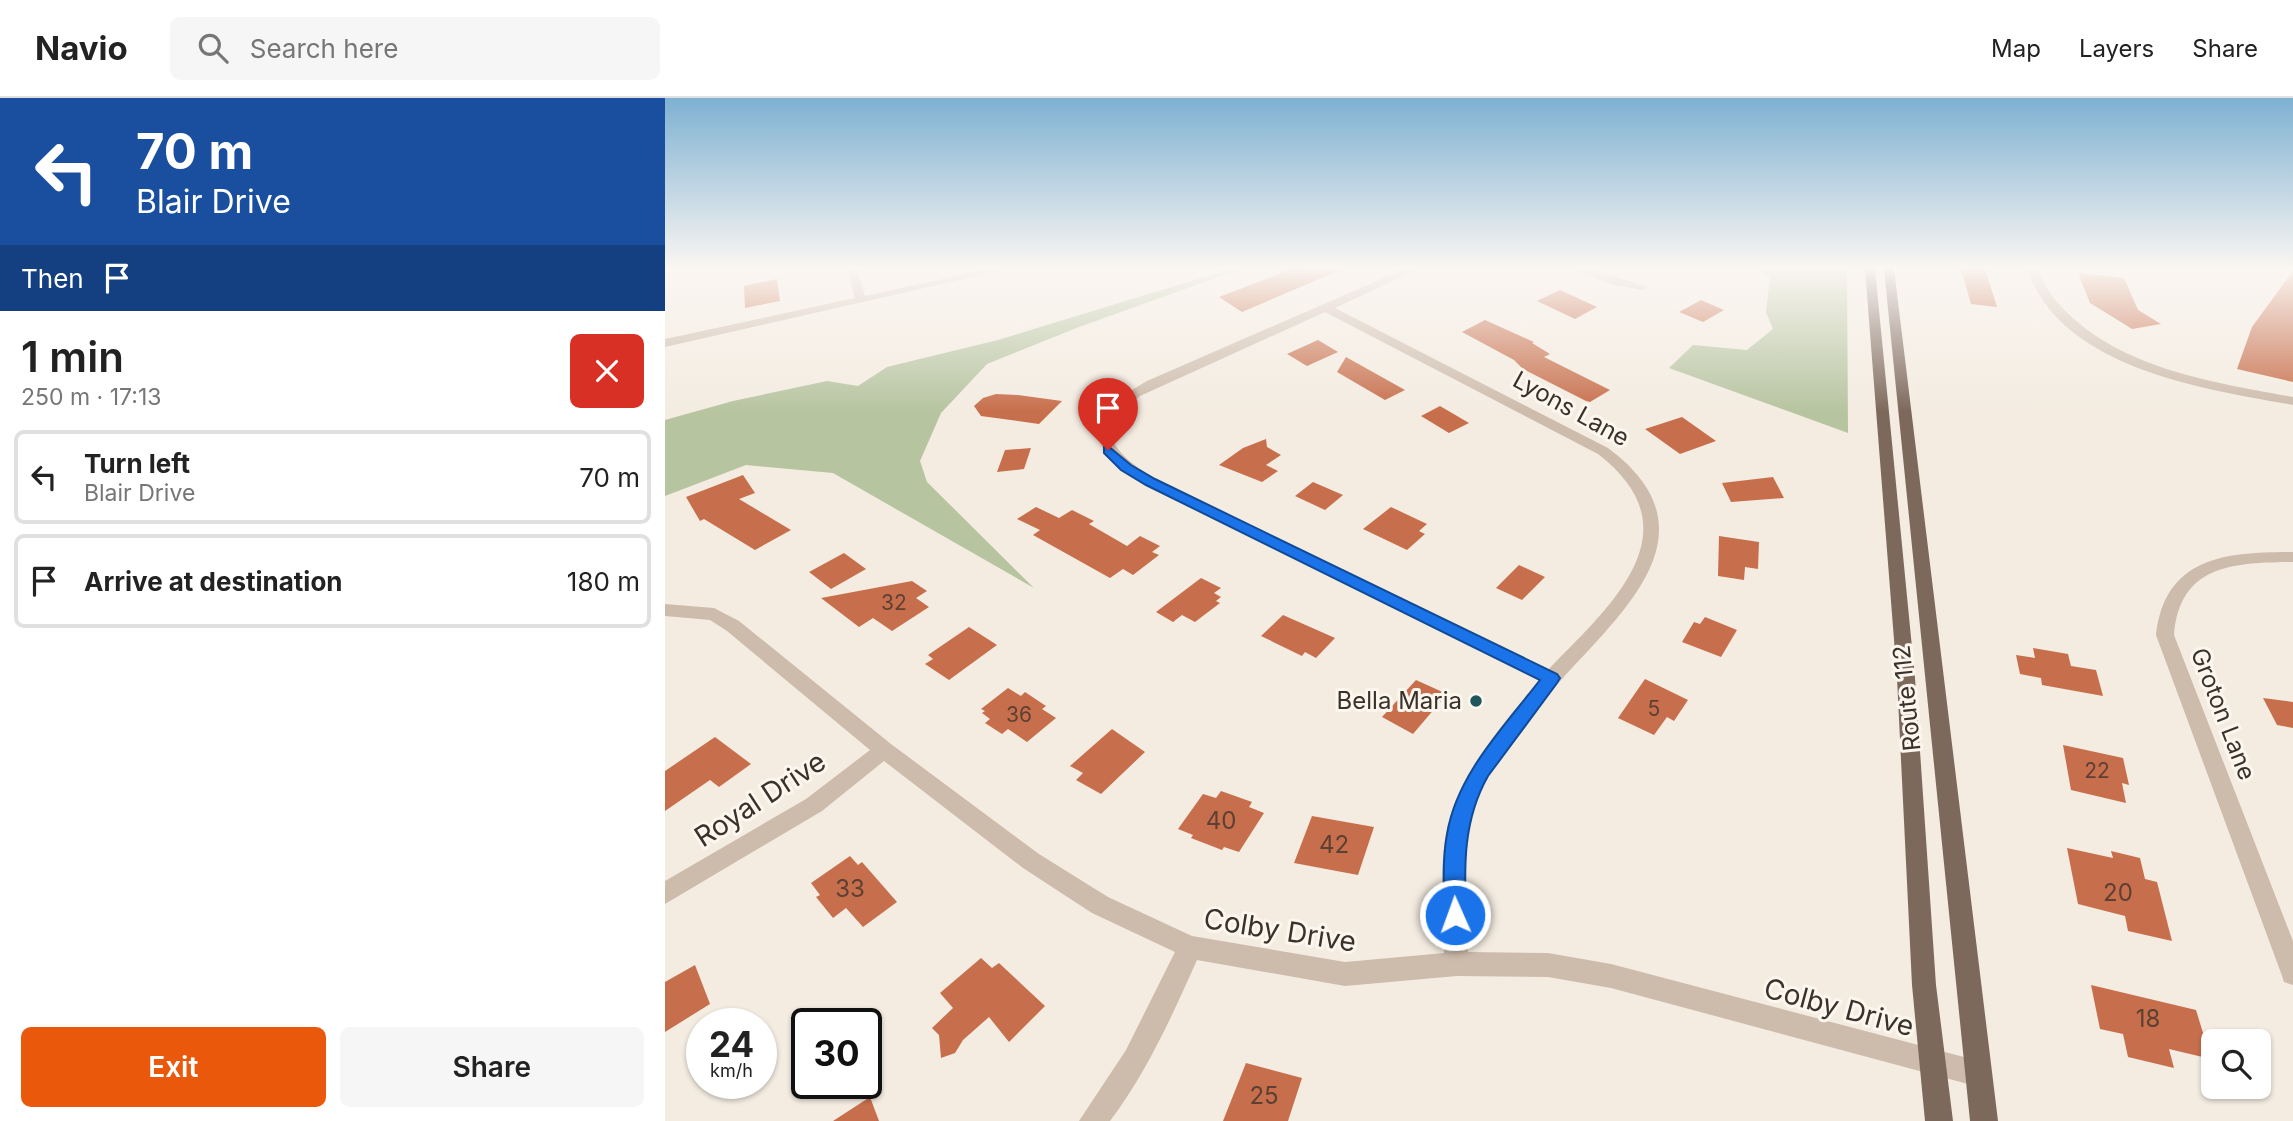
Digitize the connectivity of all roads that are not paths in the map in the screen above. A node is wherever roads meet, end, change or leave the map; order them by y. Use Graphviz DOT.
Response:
graph roads {
  1 [pos="785,317"];
  2 [pos="1303,317"];
  3 [pos="1343,317"];
  4 [pos="1874,317"];
  5 [pos="1894,317"];
  6 [pos="2063,317"];
  7 [pos="665,343"];
  8 [pos="2293,401"];
  9 [pos="2293,557"];
  10 [pos="665,610"];
  11 [pos="1551,678"];
  12 [pos="884,750"];
  13 [pos="665,892"];
  14 [pos="1189,947"];
  15 [pos="1457,964"];
  16 [pos="2293,973"];
  17 [pos="1933,1064"];
  18 [pos="1979,1074"];
  19 [pos="1093,1121"];
  20 [pos="1938,1121"];
  21 [pos="1984,1121"];
  1 -- 7 [label="street"];
  2 -- 11 [label="street"];
  3 -- 11 [label="street, Lyons Lane"];
  4 -- 17 [label="main road, Route 112"];
  5 -- 18 [label="main road, Route 112"];
  6 -- 8 [label="street"];
  9 -- 16 [label="street, Groton Lane"];
  10 -- 12 [label="street, Colby Drive"];
  11 -- 15 [label="street, Lyons Lane"];
  12 -- 13 [label="street, Royal Drive"];
  12 -- 14 [label="street, Colby Drive"];
  14 -- 15 [label="street, Colby Drive"];
  14 -- 19 [label="street"];
  15 -- 17 [label="street, Colby Drive"];
  17 -- 18 [label="street, Colby Drive"];
  17 -- 20 [label="main road, Route 112"];
  18 -- 21 [label="main road, Route 112"];
}
